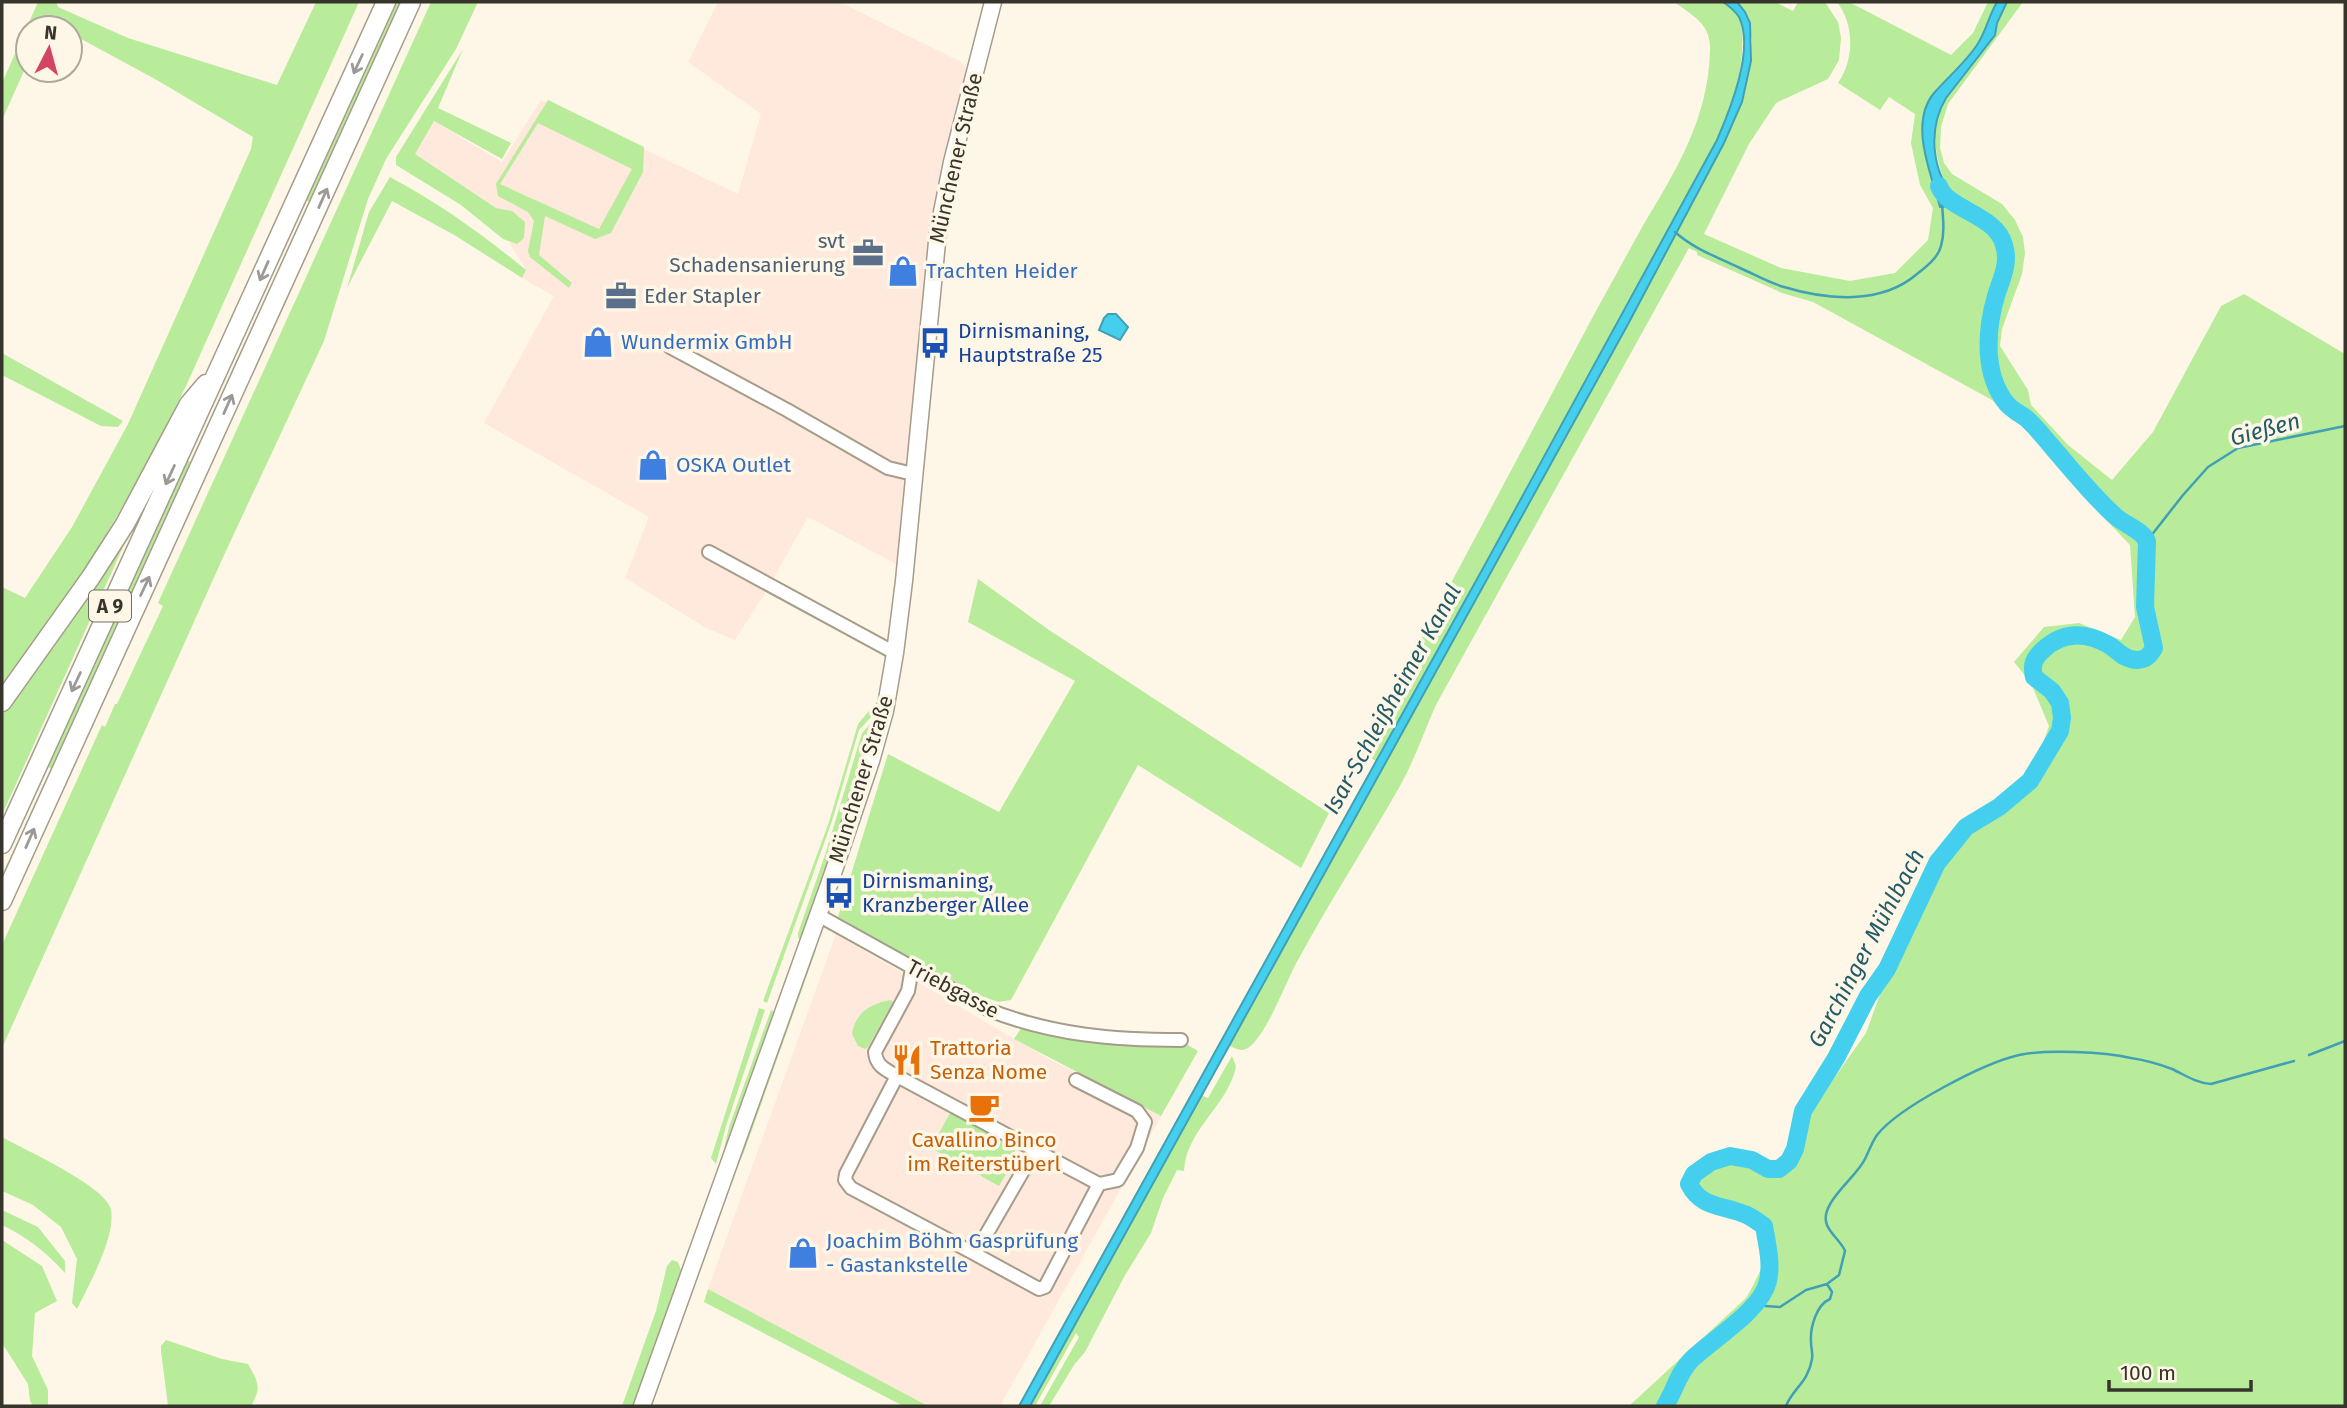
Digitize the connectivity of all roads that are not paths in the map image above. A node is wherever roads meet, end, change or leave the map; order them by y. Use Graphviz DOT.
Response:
graph roads {
  1 [pos="386,2"];
  2 [pos="411,2"];
  3 [pos="993,2"];
  4 [pos="670,347"];
  5 [pos="219,369"];
  6 [pos="913,474"];
  7 [pos="709,552"];
  8 [pos="891,651"];
  9 [pos="2,702"];
  10 [pos="2,844"];
  11 [pos="2,901"];
  12 [pos="818,915"];
  13 [pos="912,968"];
  14 [pos="1181,1040"];
  15 [pos="897,1076"];
  16 [pos="1076,1080"];
  17 [pos="1035,1150"];
  18 [pos="1099,1184"];
  19 [pos="975,1254"];
  20 [pos="642,1406"];
  1 -- 5 [label="highway, A 9, one-way"];
  11 -- 2 [label="highway, A 9, one-way"];
  3 -- 6 [label="main road, Münchener Straße"];
  4 -- 6 [label="street"];
  5 -- 9 [label="highway"];
  5 -- 10 [label="highway, A 9, one-way"];
  6 -- 8 [label="main road, Münchener Straße"];
  7 -- 8 [label="street"];
  8 -- 12 [label="main road, Münchener Straße"];
  12 -- 13 [label="street, Triebgasse"];
  12 -- 20 [label="main road, Münchener Straße"];
  13 -- 14 [label="street, Triebgasse"];
  13 -- 15 [label="street"];
  15 -- 17 [label="street"];
  15 -- 19 [label="street"];
  16 -- 18 [label="street"];
  17 -- 18 [label="street"];
  17 -- 19 [label="street"];
  18 -- 19 [label="street"];
}
